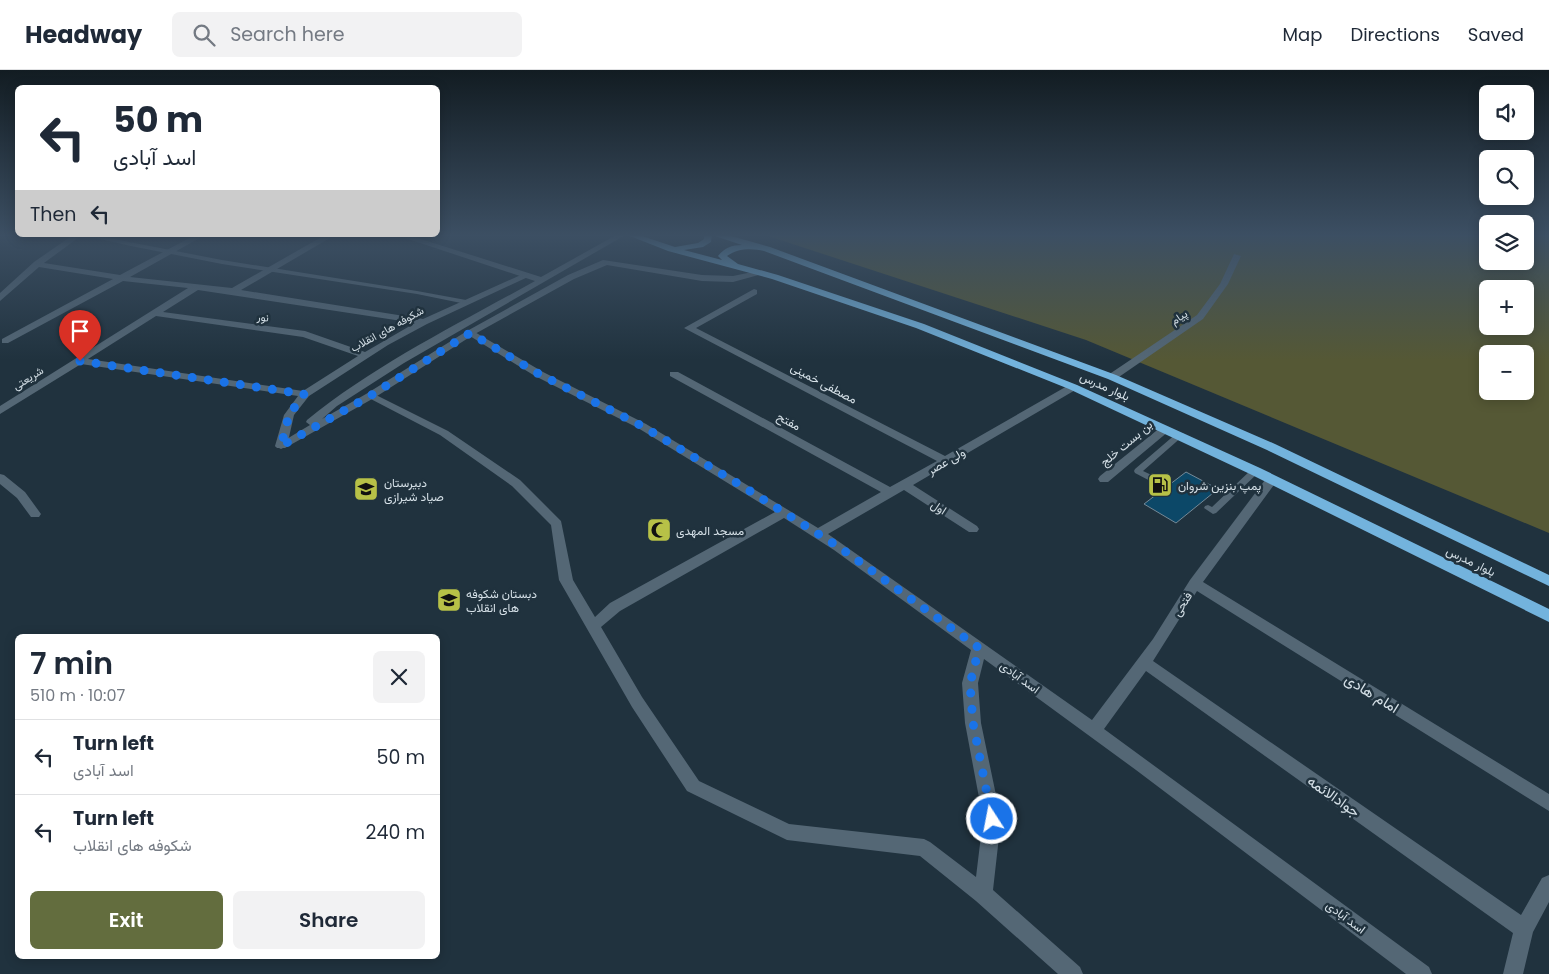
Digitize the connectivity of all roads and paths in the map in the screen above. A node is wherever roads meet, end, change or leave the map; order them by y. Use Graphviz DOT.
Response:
graph roads {
  1 [pos="24,276"];
  2 [pos="111,276"];
  3 [pos="125,276"];
  4 [pos="258,276"];
  5 [pos="311,276"];
  6 [pos="526,276"];
  7 [pos="547,276"];
  8 [pos="573,276"];
  9 [pos="691,276"];
  10 [pos="747,276"];
  11 [pos="771,276"];
  12 [pos="839,276"];
  13 [pos="1228,276"];
  14 [pos="122,278"];
  15 [pos="540,280"];
  16 [pos="15,284"];
  17 [pos="0,285"];
  18 [pos="196,287"];
  19 [pos="233,291"];
  20 [pos="754,292"];
  21 [pos="0,298"];
  22 [pos="466,302"];
  23 [pos="154,313"];
  24 [pos="424,322"];
  25 [pos="470,333"];
  26 [pos="6,341"];
  27 [pos="365,355"];
  28 [pos="80,361"];
  29 [pos="674,374"];
  30 [pos="1112,377"];
  31 [pos="1073,387"];
  32 [pos="304,394"];
  33 [pos="370,396"];
  34 [pos="0,411"];
  35 [pos="1165,429"];
  36 [pos="1180,435"];
  37 [pos="281,446"];
  38 [pos="946,461"];
  39 [pos="1255,471"];
  40 [pos="0,478"];
  41 [pos="1104,479"];
  42 [pos="1272,479"];
  43 [pos="1159,482"];
  44 [pos="905,485"];
  45 [pos="890,493"];
  46 [pos="1208,508"];
  47 [pos="784,512"];
  48 [pos="35,514"];
  49 [pos="973,529"];
  50 [pos="818,534"];
  51 [pos="1549,581"];
  52 [pos="1195,583"];
  53 [pos="1549,616"];
  54 [pos="593,626"];
  55 [pos="979,648"];
  56 [pos="1144,662"];
  57 [pos="1094,730"];
  58 [pos="1549,803"];
  59 [pos="1549,884"];
  60 [pos="982,894"];
  61 [pos="1524,929"];
  62 [pos="1073,974"];
  63 [pos="1422,974"];
  64 [pos="1513,974"];
  1 -- 16 [label="street"];
  2 -- 14 [label="street"];
  3 -- 14 [label="street"];
  4 -- 19 [label="street"];
  5 -- 22 [label="lane"];
  6 -- 15 [label="street"];
  6 -- 22 [label="street, شکوفه های انقلاب"];
  7 -- 15 [label="street"];
  8 -- 25 [label="street"];
  9 -- 10 [label="street"];
  11 -- 31 [label="highway, بلوار مدرس"];
  12 -- 30 [label="highway, بلوار مدرس"];
  13 -- 30 [label="street, پیام"];
  14 -- 18 [label="street"];
  14 -- 26 [label="street"];
  15 -- 37 [label="street"];
  16 -- 17 [label="street"];
  16 -- 21 [label="street"];
  18 -- 19 [label="street"];
  18 -- 23 [label="street, شریعتی"];
  19 -- 24 [label="street"];
  20 -- 38 [label="street, مصطفی خمینی"];
  22 -- 24 [label="street, شکوفه های انقلاب"];
  23 -- 27 [label="street, نور"];
  23 -- 28 [label="street, شریعتی"];
  24 -- 27 [label="street, شکوفه های انقلاب"];
  25 -- 33 [label="street"];
  25 -- 47 [label="street, اسد آبادی"];
  27 -- 32 [label="street, شکوفه های انقلاب"];
  28 -- 32 [label="street"];
  28 -- 34 [label="street, شریعتی"];
  29 -- 45 [label="street, مفتح"];
  30 -- 51 [label="highway, بلوار مدرس"];
  31 -- 35 [label="highway, بلوار مدرس"];
  31 -- 38 [label="street, ولی عصر"];
  32 -- 37 [label="street, شکوفه های انقلاب"];
  33 -- 37 [label="street"];
  33 -- 54 [label="street"];
  35 -- 36 [label="highway, بلوار مدرس"];
  35 -- 41 [label="street, بن بست خلج"];
  36 -- 39 [label="highway, بلوار مدرس"];
  36 -- 43 [label="lane"];
  38 -- 44 [label="street, ولی عصر"];
  39 -- 42 [label="highway, بلوار مدرس"];
  39 -- 46 [label="lane"];
  40 -- 48 [label="street"];
  42 -- 52 [label="street, فتحی"];
  42 -- 53 [label="highway, بلوار مدرس"];
  44 -- 45 [label="street, ولی عصر"];
  44 -- 49 [label="street, اول"];
  45 -- 50 [label="street, ولی عصر"];
  47 -- 50 [label="street, اسد آبادی"];
  47 -- 54 [label="street"];
  50 -- 55 [label="street, اسد آبادی"];
  52 -- 56 [label="street, فتحی"];
  52 -- 58 [label="street, امام هادی"];
  54 -- 60 [label="street"];
  55 -- 57 [label="street, اسد آبادی"];
  55 -- 60 [label="street"];
  56 -- 57 [label="street, فتحی"];
  56 -- 61 [label="street, جوادالائمه"];
  57 -- 63 [label="street, اسد آبادی"];
  59 -- 61 [label="street"];
  60 -- 62 [label="street"];
  61 -- 64 [label="street"];
}
